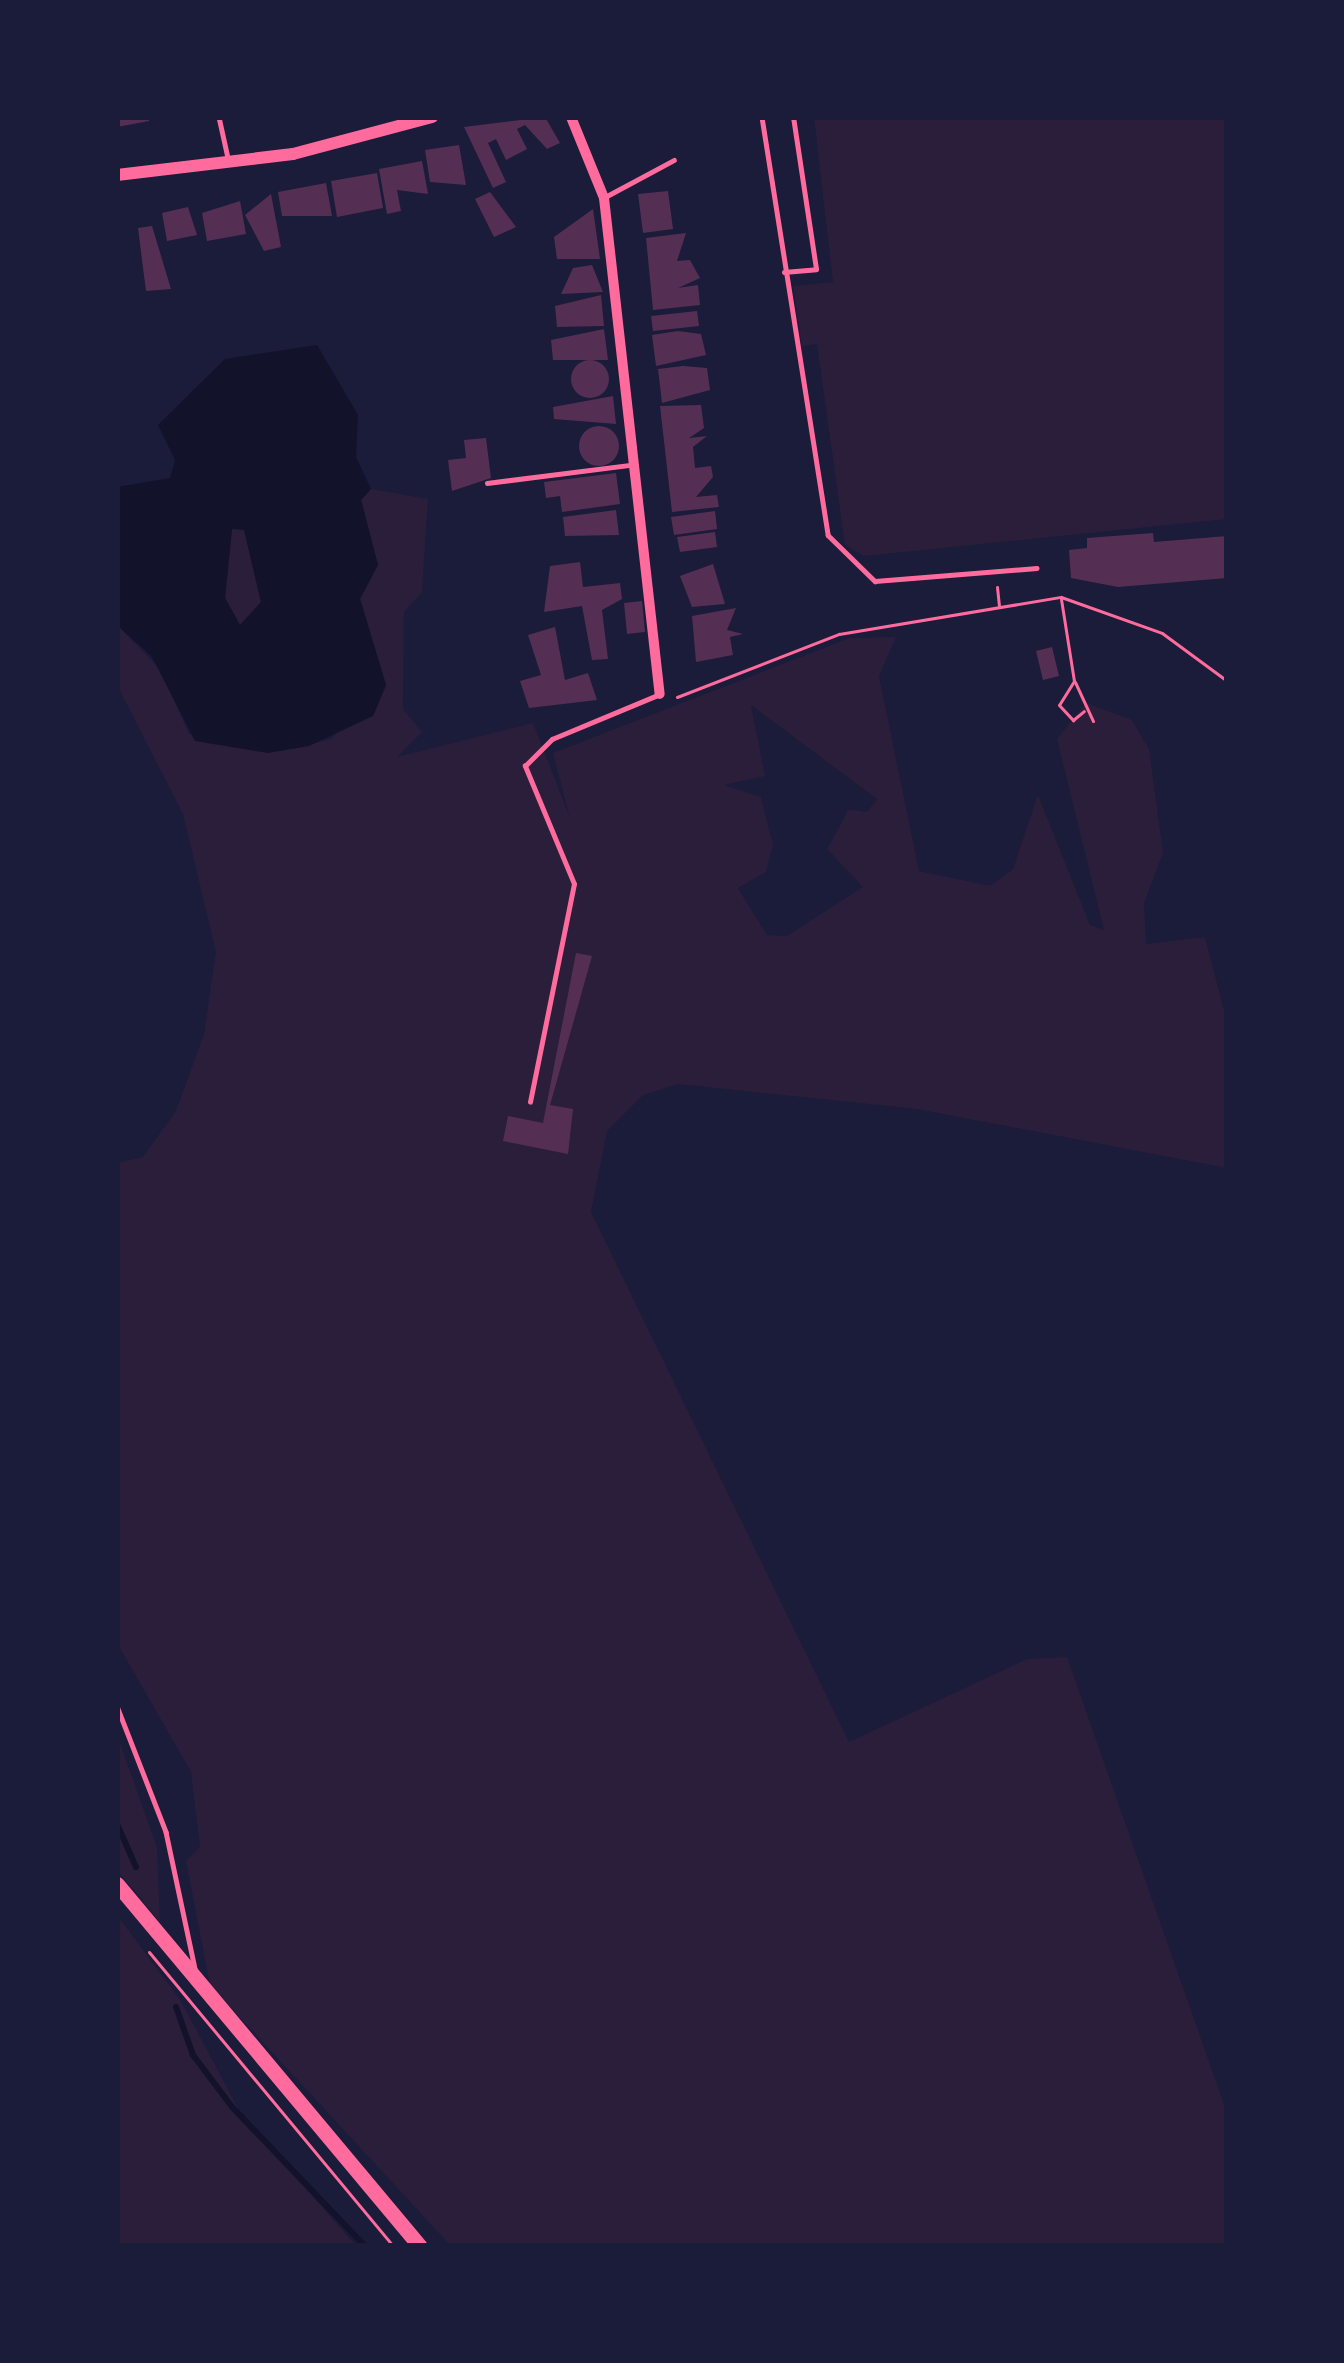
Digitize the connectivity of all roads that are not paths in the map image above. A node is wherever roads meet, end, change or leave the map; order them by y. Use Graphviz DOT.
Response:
graph roads {
  1 [pos="219,117"];
  2 [pos="432,117"];
  3 [pos="571,117"];
  4 [pos="762,117"];
  5 [pos="794,117"];
  6 [pos="674,160"];
  7 [pos="228,162"];
  8 [pos="117,175"];
  9 [pos="604,198"];
  10 [pos="784,272"];
  11 [pos="634,465"];
  12 [pos="487,483"];
  13 [pos="1036,568"];
  14 [pos="660,694"];
  15 [pos="530,1102"];
  16 [pos="117,1706"];
  17 [pos="117,1884"];
  18 [pos="205,2002"];
  19 [pos="420,2246"];
  1 -- 7 [label="lane"];
  2 -- 7 [label="street"];
  3 -- 9 [label="street"];
  4 -- 10 [label="lane"];
  5 -- 10 [label="lane"];
  6 -- 9 [label="lane"];
  7 -- 8 [label="street"];
  9 -- 11 [label="street"];
  10 -- 13 [label="lane"];
  11 -- 12 [label="lane"];
  11 -- 14 [label="street"];
  14 -- 15 [label="lane"];
  16 -- 18 [label="lane"];
  17 -- 18 [label="main road"];
  18 -- 19 [label="main road"];
}
